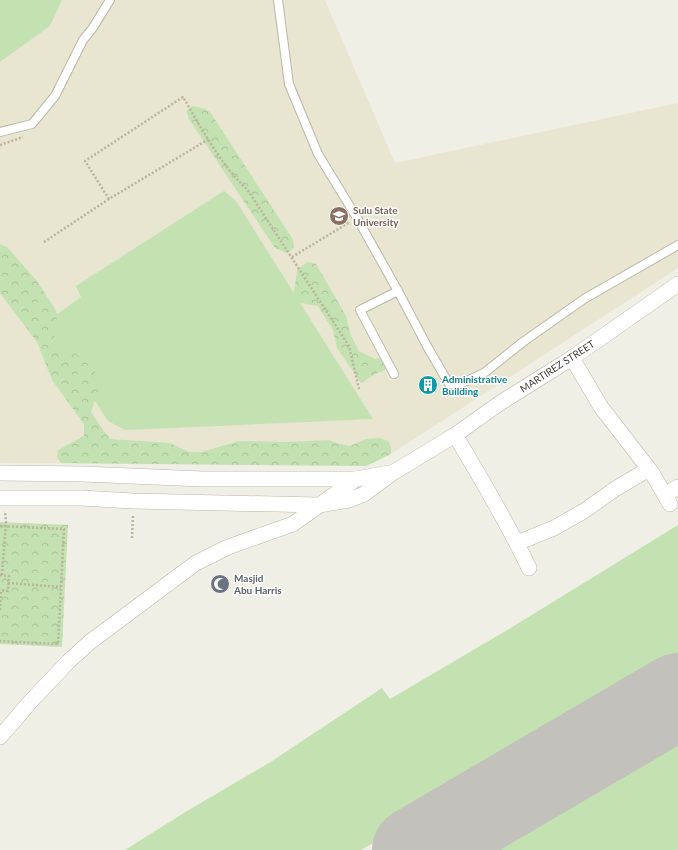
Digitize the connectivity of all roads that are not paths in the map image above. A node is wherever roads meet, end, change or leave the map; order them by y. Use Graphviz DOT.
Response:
graph roads {
  1 [pos="110,0"];
  2 [pos="278,0"];
  3 [pos="0,132"];
  4 [pos="678,245"];
  5 [pos="678,284"];
  6 [pos="398,291"];
  7 [pos="572,358"];
  8 [pos="394,374"];
  9 [pos="455,435"];
  10 [pos="648,469"];
  11 [pos="394,472"];
  12 [pos="0,473"];
  13 [pos="83,474"];
  14 [pos="356,479"];
  15 [pos="678,487"];
  16 [pos="2,498"];
  17 [pos="81,498"];
  18 [pos="319,505"];
  19 [pos="517,543"];
  20 [pos="529,568"];
  21 [pos="0,737"];
  1 -- 3 [label="lane"];
  2 -- 6 [label="lane"];
  4 -- 6 [label="lane"];
  5 -- 7 [label="street, MARTIREZ STREET"];
  6 -- 8 [label="lane"];
  7 -- 9 [label="street, MARTIREZ STREET"];
  7 -- 10 [label="street"];
  9 -- 11 [label="street, MARTIREZ STREET"];
  9 -- 19 [label="street"];
  10 -- 15 [label="street"];
  10 -- 19 [label="street"];
  11 -- 14 [label="street"];
  11 -- 18 [label="street, MARTIREZ STREET"];
  12 -- 13 [label="street"];
  13 -- 14 [label="street"];
  13 -- 17 [label="street"];
  14 -- 18 [label="street"];
  16 -- 17 [label="street, MARTIREZ STREET"];
  17 -- 18 [label="street, MARTIREZ STREET"];
  18 -- 21 [label="street"];
  19 -- 20 [label="street"];
}
